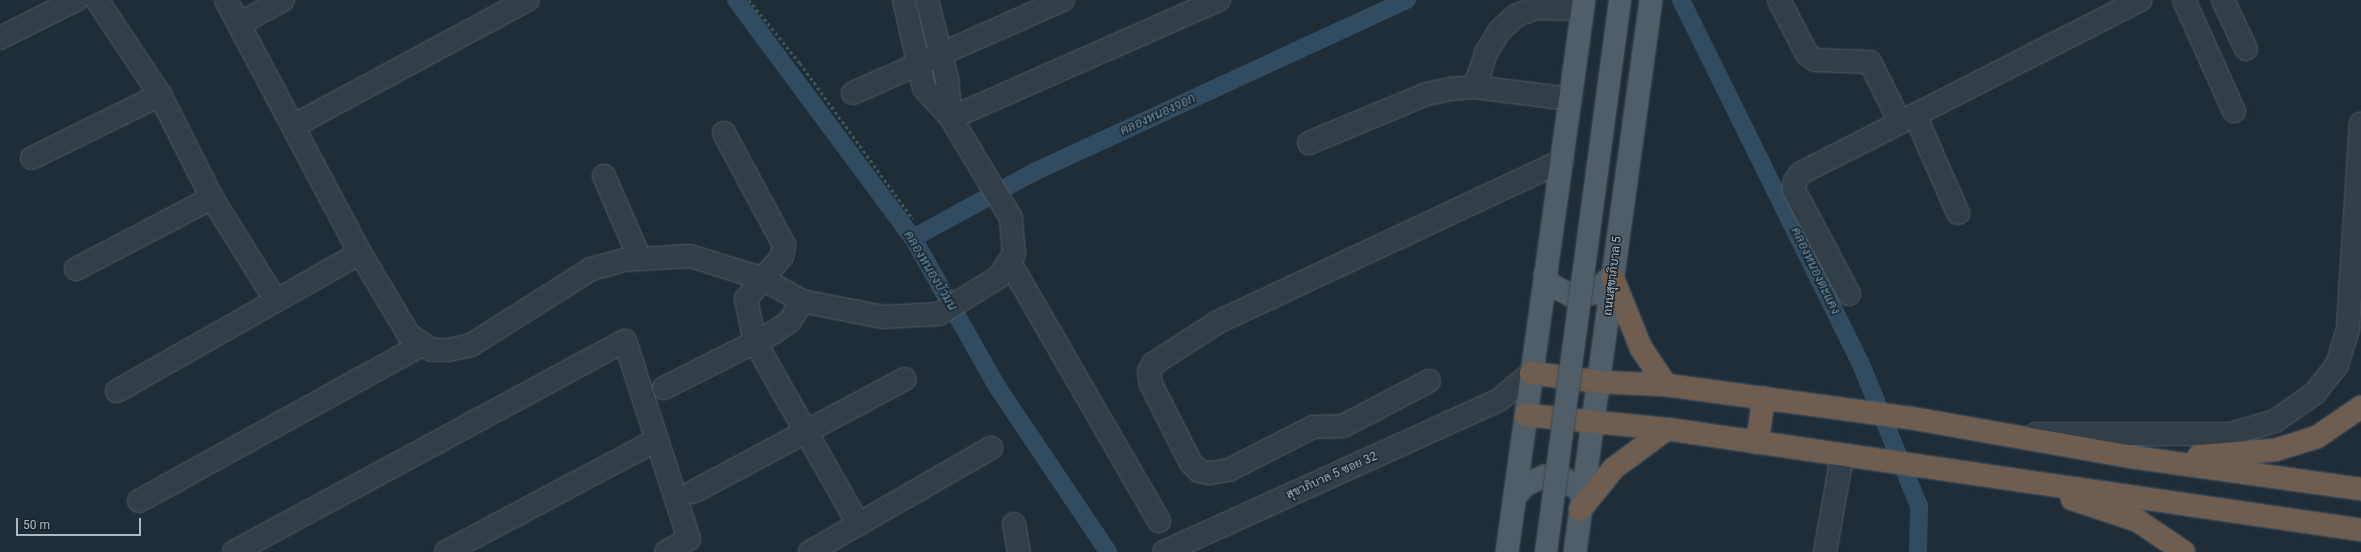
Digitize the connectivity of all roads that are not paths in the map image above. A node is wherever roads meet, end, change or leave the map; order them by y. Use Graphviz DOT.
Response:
graph roads {
  1 [pos="76,0"];
  2 [pos="97,0"];
  3 [pos="226,0"];
  4 [pos="283,0"];
  5 [pos="527,0"];
  6 [pos="904,0"];
  7 [pos="927,0"];
  8 [pos="1064,0"];
  9 [pos="1219,0"];
  10 [pos="1620,0"];
  11 [pos="1651,0"];
  12 [pos="1779,0"];
  13 [pos="2140,0"];
  14 [pos="2184,0"];
  15 [pos="2223,0"];
  16 [pos="1583,5"];
  17 [pos="239,24"];
  18 [pos="0,38"];
  19 [pos="2246,49"];
  20 [pos="938,54"];
  21 [pos="917,62"];
  22 [pos="947,79"];
  23 [pos="1475,87"];
  24 [pos="924,88"];
  25 [pos="853,93"];
  26 [pos="160,95"];
  27 [pos="1570,99"];
  28 [pos="2234,111"];
  29 [pos="951,118"];
  30 [pos="1907,118"];
  31 [pos="2361,123"];
  32 [pos="295,125"];
  33 [pos="724,133"];
  34 [pos="1309,143"];
  35 [pos="32,158"];
  36 [pos="1562,161"];
  37 [pos="604,176"];
  38 [pos="212,198"];
  39 [pos="1958,213"];
  40 [pos="360,253"];
  41 [pos="640,259"];
  42 [pos="1010,263"];
  43 [pos="76,269"];
  44 [pos="1545,275"];
  45 [pos="1612,276"];
  46 [pos="761,278"];
  47 [pos="1849,294"];
  48 [pos="276,301"];
  49 [pos="802,301"];
  50 [pos="755,342"];
  51 [pos="422,344"];
  52 [pos="1532,373"];
  53 [pos="905,380"];
  54 [pos="1429,381"];
  55 [pos="1600,382"];
  56 [pos="1666,385"];
  57 [pos="664,388"];
  58 [pos="117,391"];
  59 [pos="1764,398"];
  60 [pos="1500,400"];
  61 [pos="2361,407"];
  62 [pos="1526,414"];
  63 [pos="1593,421"];
  64 [pos="1667,429"];
  65 [pos="807,433"];
  66 [pos="2011,434"];
  67 [pos="657,440"];
  68 [pos="1757,443"];
  69 [pos="991,448"];
  70 [pos="2132,457"];
  71 [pos="1844,458"];
  72 [pos="2018,482"];
  73 [pos="2361,489"];
  74 [pos="693,492"];
  75 [pos="1515,497"];
  76 [pos="139,501"];
  77 [pos="1580,504"];
  78 [pos="1159,521"];
  79 [pos="1014,524"];
  80 [pos="859,525"];
  81 [pos="2361,530"];
  82 [pos="234,552"];
  83 [pos="446,552"];
  84 [pos="666,552"];
  85 [pos="810,552"];
  86 [pos="1019,552"];
  87 [pos="1164,552"];
  88 [pos="1507,552"];
  89 [pos="1546,552"];
  90 [pos="1575,552"];
  91 [pos="1825,552"];
  92 [pos="2184,552"];
  1 -- 18 [label="street"];
  2 -- 26 [label="street"];
  3 -- 17 [label="street"];
  4 -- 17 [label="street"];
  5 -- 32 [label="street"];
  6 -- 21 [label="street"];
  7 -- 20 [label="street"];
  8 -- 20 [label="street"];
  9 -- 29 [label="street"];
  10 -- 89 [label="main road, bridge"];
  11 -- 45 [label="main road, ถนนสุขาภิบาล 5"];
  12 -- 30 [label="street"];
  13 -- 30 [label="street"];
  14 -- 28 [label="street"];
  15 -- 19 [label="street"];
  16 -- 23 [label="street"];
  16 -- 27 [label="main road"];
  17 -- 32 [label="street"];
  20 -- 21 [label="street"];
  20 -- 22 [label="street"];
  21 -- 24 [label="street"];
  21 -- 25 [label="street"];
  22 -- 24 [label="street"];
  22 -- 29 [label="street"];
  23 -- 27 [label="street"];
  23 -- 34 [label="street"];
  24 -- 29 [label="street"];
  26 -- 35 [label="street"];
  26 -- 38 [label="street"];
  27 -- 36 [label="main road"];
  29 -- 42 [label="street"];
  30 -- 39 [label="street"];
  30 -- 47 [label="street"];
  31 -- 66 [label="street"];
  32 -- 40 [label="street"];
  33 -- 46 [label="street"];
  36 -- 44 [label="main road"];
  36 -- 54 [label="street"];
  37 -- 41 [label="street"];
  38 -- 43 [label="street"];
  38 -- 48 [label="street"];
  40 -- 48 [label="street"];
  40 -- 51 [label="street"];
  41 -- 46 [label="street"];
  41 -- 51 [label="street"];
  42 -- 49 [label="street"];
  42 -- 78 [label="street"];
  44 -- 45 [label="main road"];
  44 -- 52 [label="main road"];
  45 -- 55 [label="main road, ถนนสุขาภิบาล 5"];
  45 -- 56 [label="highway"];
  46 -- 49 [label="street"];
  46 -- 50 [label="street"];
  48 -- 58 [label="street"];
  49 -- 50 [label="street"];
  50 -- 57 [label="street"];
  50 -- 65 [label="street"];
  51 -- 76 [label="street"];
  52 -- 55 [label="highway"];
  52 -- 60 [label="street, สุขาภิบาล 5 ซอย 32"];
  52 -- 62 [label="main road"];
  53 -- 65 [label="street"];
  55 -- 56 [label="highway"];
  55 -- 63 [label="main road, ถนนสุขาภิบาล 5"];
  56 -- 59 [label="highway"];
  59 -- 66 [label="highway"];
  59 -- 68 [label="highway"];
  60 -- 62 [label="street"];
  60 -- 87 [label="street, สุขาภิบาล 5 ซอย 32"];
  61 -- 70 [label="highway"];
  62 -- 63 [label="highway"];
  62 -- 75 [label="main road"];
  63 -- 64 [label="highway"];
  63 -- 77 [label="main road, ถนนสุขาภิบาล 5"];
  64 -- 68 [label="highway"];
  64 -- 77 [label="highway"];
  65 -- 74 [label="street"];
  65 -- 80 [label="street"];
  66 -- 70 [label="highway"];
  67 -- 82 [label="street"];
  67 -- 83 [label="street"];
  67 -- 84 [label="street"];
  68 -- 71 [label="highway"];
  69 -- 80 [label="street"];
  70 -- 73 [label="highway"];
  71 -- 72 [label="highway"];
  71 -- 91 [label="street"];
  72 -- 81 [label="highway"];
  72 -- 92 [label="highway"];
  75 -- 77 [label="main road"];
  75 -- 88 [label="main road"];
  77 -- 90 [label="main road, ถนนสุขาภิบาล 5"];
  79 -- 86 [label="street"];
  80 -- 85 [label="street"];
}
